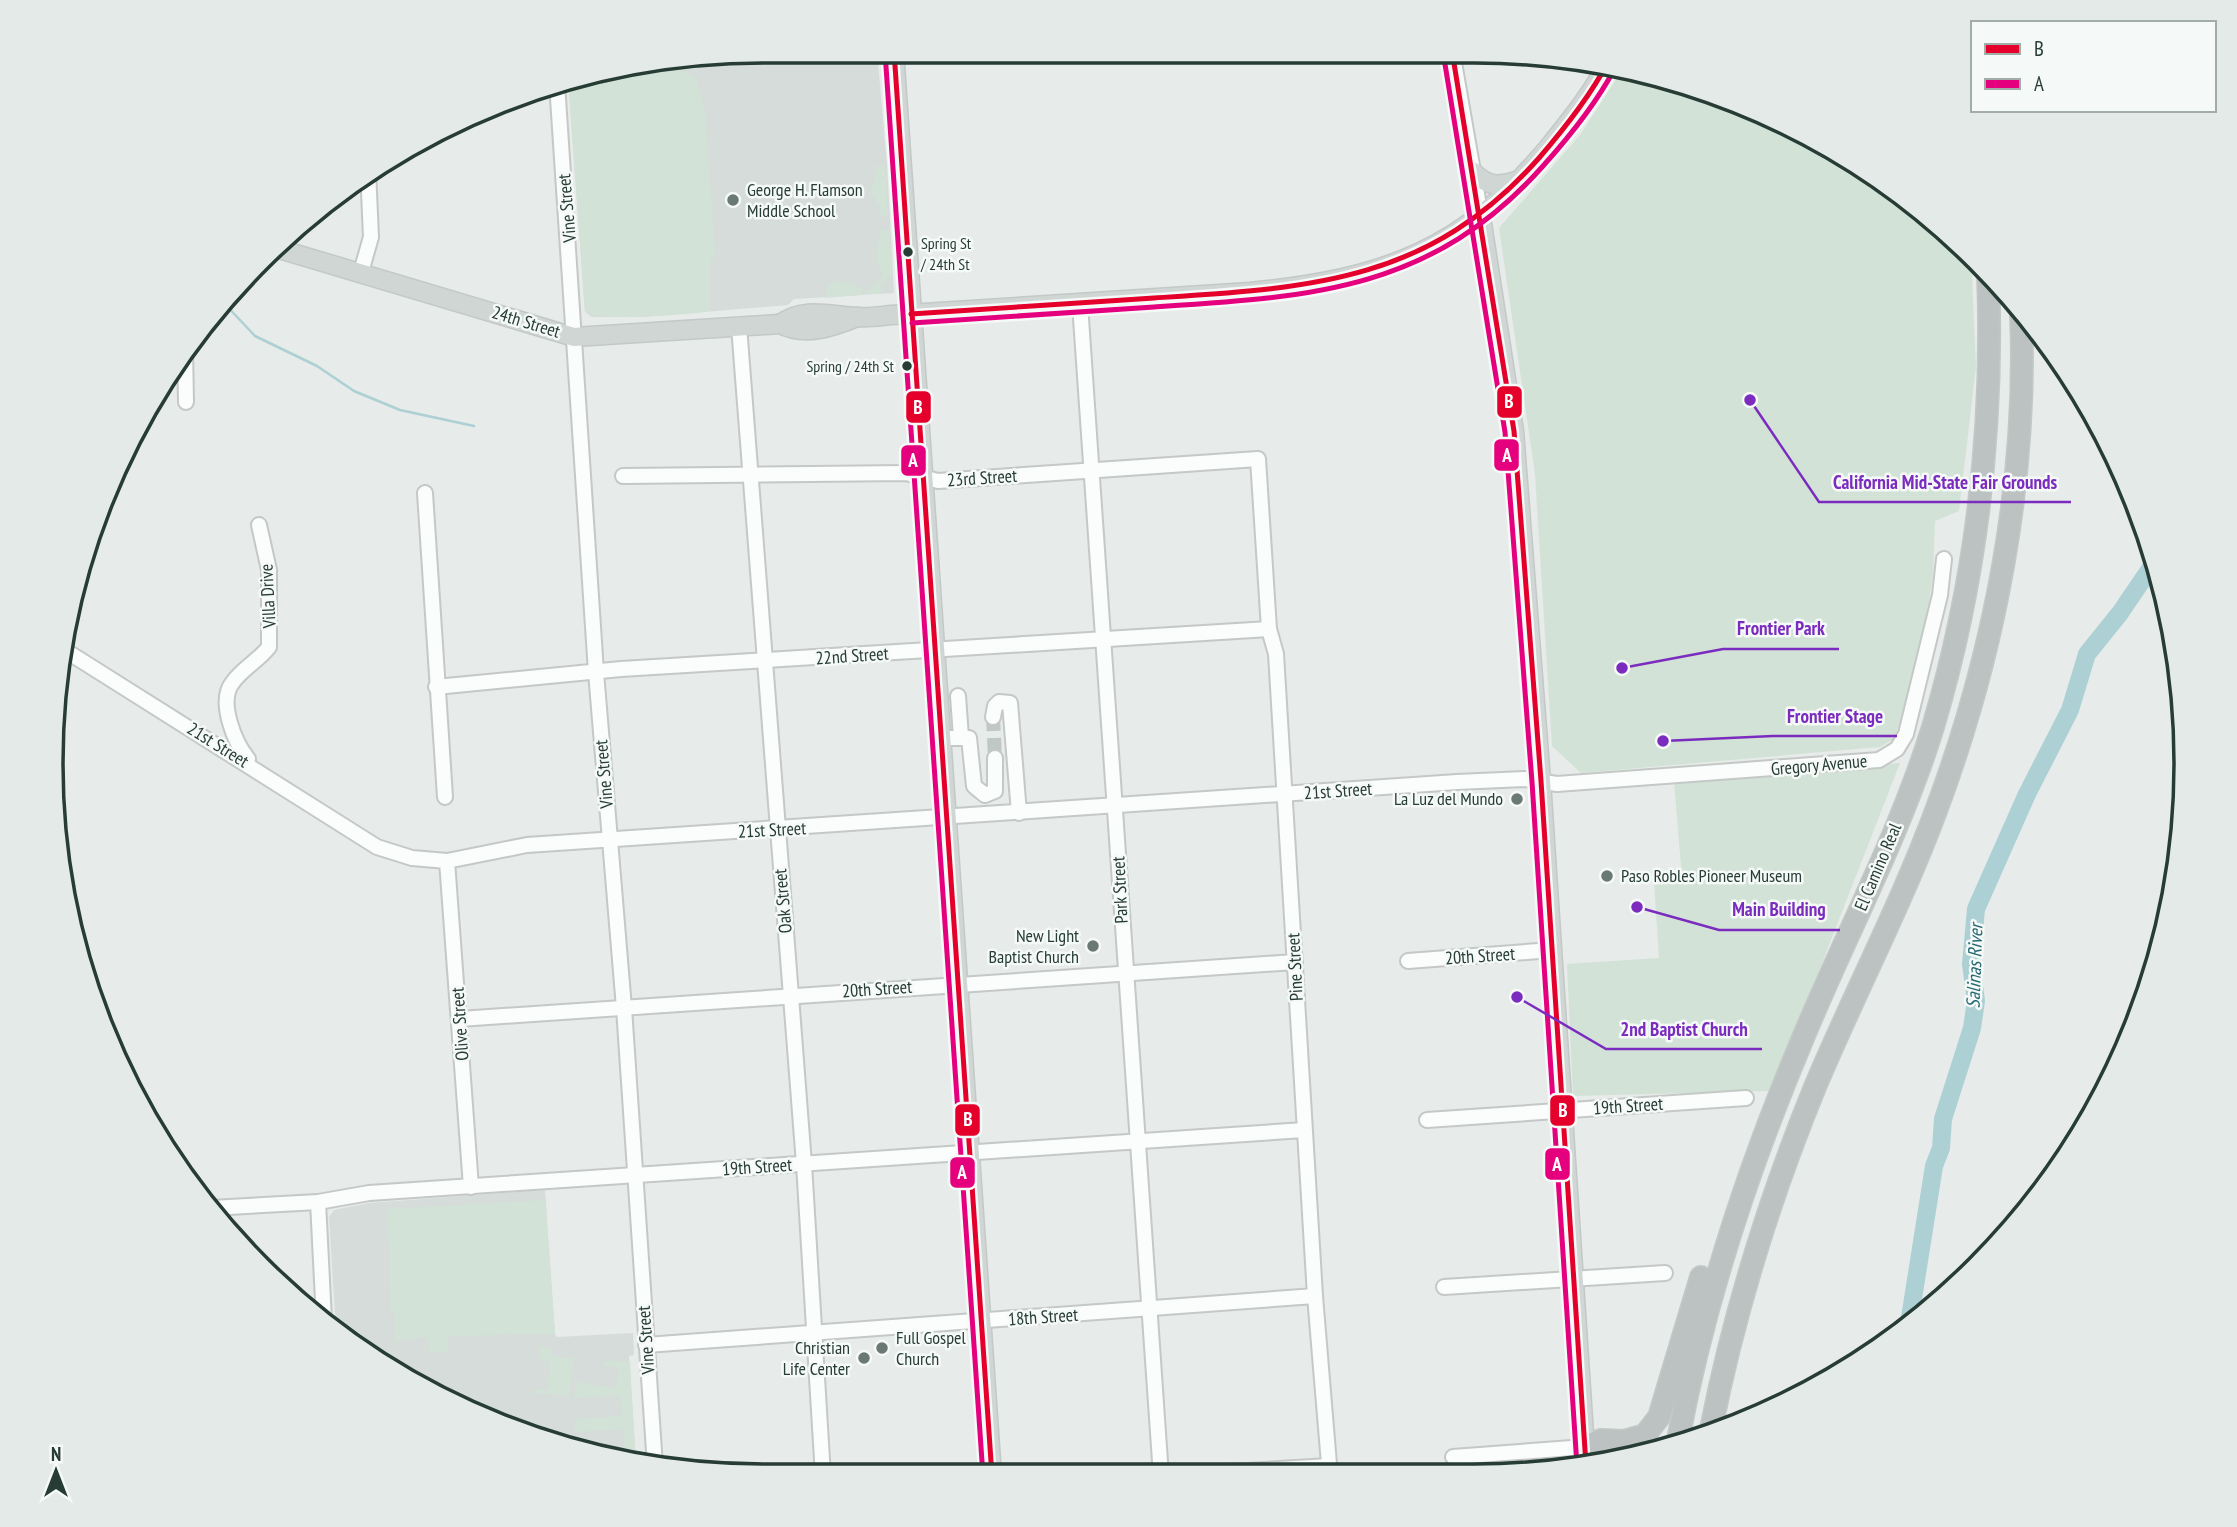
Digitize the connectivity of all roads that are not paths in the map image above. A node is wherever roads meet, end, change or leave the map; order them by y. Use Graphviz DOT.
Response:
graph roads {
  1 [pos="895,63"];
  2 [pos="1454,63"];
  3 [pos="1600,74"];
  4 [pos="558,94"];
  5 [pos="1472,171"];
  6 [pos="1518,180"];
  7 [pos="369,185"];
  8 [pos="1481,217"];
  9 [pos="287,251"];
  10 [pos="361,272"];
  11 [pos="1988,289"];
  12 [pos="1080,304"];
  13 [pos="911,314"];
  14 [pos="739,326"];
  15 [pos="2021,327"];
  16 [pos="574,337"];
  17 [pos="185,368"];
  18 [pos="186,402"];
  19 [pos="1258,459"];
  20 [pos="1090,470"];
  21 [pos="752,474"];
  22 [pos="622,476"];
  23 [pos="922,478"];
  24 [pos="425,493"];
  25 [pos="259,525"];
  26 [pos="1944,559"];
  27 [pos="1269,629"];
  28 [pos="1102,639"];
  29 [pos="934,650"];
  30 [pos="72,654"];
  31 [pos="766,661"];
  32 [pos="596,672"];
  33 [pos="436,687"];
  34 [pos="958,696"];
  35 [pos="993,717"];
  36 [pos="961,737"];
  37 [pos="940,738"];
  38 [pos="995,758"];
  39 [pos="256,768"];
  40 [pos="1541,780"];
  41 [pos="974,786"];
  42 [pos="1284,794"];
  43 [pos="445,797"];
  44 [pos="1115,806"];
  45 [pos="1018,813"];
  46 [pos="976,816"];
  47 [pos="945,818"];
  48 [pos="777,829"];
  49 [pos="610,840"];
  50 [pos="447,861"];
  51 [pos="1552,950"];
  52 [pos="1408,961"];
  53 [pos="1295,962"];
  54 [pos="1125,973"];
  55 [pos="957,984"];
  56 [pos="790,995"];
  57 [pos="624,1008"];
  58 [pos="460,1019"];
  59 [pos="1804,1035"];
  60 [pos="1746,1098"];
  61 [pos="1562,1110"];
  62 [pos="1427,1120"];
  63 [pos="1304,1130"];
  64 [pos="1137,1142"];
  65 [pos="969,1154"];
  66 [pos="804,1164"];
  67 [pos="635,1175"];
  68 [pos="471,1187"];
  69 [pos="317,1202"];
  70 [pos="222,1207"];
  71 [pos="1665,1273"];
  72 [pos="1573,1280"];
  73 [pos="1444,1287"];
  74 [pos="1315,1296"];
  75 [pos="323,1308"];
  76 [pos="1149,1309"];
  77 [pos="979,1321"];
  78 [pos="814,1333"];
  79 [pos="646,1345"];
  80 [pos="1712,1422"];
  81 [pos="1680,1433"];
  82 [pos="654,1455"];
  83 [pos="1586,1455"];
  84 [pos="1587,1455"];
  85 [pos="1577,1456"];
  86 [pos="1453,1457"];
  87 [pos="822,1464"];
  88 [pos="991,1464"];
  89 [pos="1160,1464"];
  90 [pos="1328,1464"];
  1 -- 13 [label="main road"];
  2 -- 5 [label="street"];
  3 -- 6 [label="main road, 24th Street"];
  4 -- 16 [label="street, Vine Street"];
  5 -- 6 [label="main road"];
  5 -- 8 [label="street"];
  6 -- 8 [label="main road, 24th Street"];
  7 -- 10 [label="street"];
  8 -- 12 [label="main road, 24th Street"];
  8 -- 40 [label="main road"];
  9 -- 10 [label="main road, 24th Street"];
  10 -- 16 [label="main road, 24th Street"];
  11 -- 59 [label="highway, El Camino Real"];
  12 -- 13 [label="main road, 24th Street"];
  12 -- 20 [label="street, Park Street"];
  13 -- 14 [label="main road, 24th Street"];
  13 -- 23 [label="main road"];
  14 -- 16 [label="main road, 24th Street"];
  14 -- 21 [label="street, Oak Street"];
  15 -- 80 [label="highway, El Camino Real"];
  16 -- 32 [label="street, Vine Street"];
  17 -- 18 [label="street"];
  19 -- 20 [label="street, 23rd Street"];
  19 -- 27 [label="street, Pine Street"];
  20 -- 23 [label="street, 23rd Street"];
  20 -- 28 [label="street, Park Street"];
  21 -- 22 [label="street, 23rd Street"];
  21 -- 23 [label="street, 23rd Street"];
  21 -- 31 [label="street, Oak Street"];
  23 -- 29 [label="main road"];
  24 -- 33 [label="street"];
  25 -- 39 [label="street, Villa Drive"];
  26 -- 40 [label="street, Gregory Avenue"];
  27 -- 28 [label="street, 22nd Street"];
  27 -- 42 [label="street, Pine Street"];
  28 -- 29 [label="street, 22nd Street"];
  28 -- 44 [label="street, Park Street"];
  29 -- 31 [label="street, 22nd Street"];
  29 -- 37 [label="main road"];
  30 -- 39 [label="street, 21st Street"];
  31 -- 32 [label="street, 22nd Street"];
  31 -- 48 [label="street, Oak Street"];
  32 -- 33 [label="street, 22nd Street"];
  32 -- 49 [label="street, Vine Street"];
  33 -- 43 [label="street"];
  34 -- 36 [label="street"];
  35 -- 45 [label="street"];
  36 -- 37 [label="street"];
  36 -- 41 [label="street"];
  37 -- 47 [label="main road"];
  38 -- 41 [label="street"];
  39 -- 50 [label="street, 21st Street"];
  40 -- 42 [label="street, 21st Street"];
  40 -- 51 [label="main road"];
  41 -- 46 [label="street"];
  42 -- 44 [label="street, 21st Street"];
  42 -- 53 [label="street, Pine Street"];
  44 -- 45 [label="street, 21st Street"];
  44 -- 54 [label="street, Park Street"];
  45 -- 46 [label="street, 21st Street"];
  46 -- 47 [label="street, 21st Street"];
  47 -- 48 [label="street, 21st Street"];
  47 -- 55 [label="main road"];
  48 -- 49 [label="street, 21st Street"];
  48 -- 56 [label="street, Oak Street"];
  49 -- 50 [label="street, 21st Street"];
  49 -- 57 [label="street, Vine Street"];
  50 -- 58 [label="street, Olive Street"];
  51 -- 52 [label="street, 20th Street"];
  51 -- 61 [label="main road"];
  53 -- 54 [label="street, 20th Street"];
  53 -- 63 [label="street, Pine Street"];
  54 -- 55 [label="street, 20th Street"];
  54 -- 64 [label="street, Park Street"];
  55 -- 56 [label="street, 20th Street"];
  55 -- 65 [label="main road"];
  56 -- 57 [label="street, 20th Street"];
  56 -- 66 [label="street, Oak Street"];
  57 -- 58 [label="street, 20th Street"];
  57 -- 67 [label="street, Vine Street"];
  58 -- 68 [label="street, Olive Street"];
  59 -- 81 [label="highway, El Camino Real"];
  59 -- 84 [label="highway"];
  60 -- 61 [label="street, 19th Street"];
  61 -- 62 [label="street, 19th Street"];
  61 -- 72 [label="main road"];
  63 -- 64 [label="street, 19th Street"];
  63 -- 74 [label="street, Pine Street"];
  64 -- 65 [label="street, 19th Street"];
  64 -- 76 [label="street, Park Street"];
  65 -- 66 [label="street, 19th Street"];
  65 -- 77 [label="main road"];
  66 -- 67 [label="street, 19th Street"];
  66 -- 78 [label="street, Oak Street"];
  67 -- 68 [label="street, 19th Street"];
  67 -- 79 [label="street, Vine Street"];
  68 -- 69 [label="street, 19th Street"];
  69 -- 70 [label="street, 19th Street"];
  69 -- 75 [label="street"];
  71 -- 72 [label="street"];
  72 -- 73 [label="street"];
  72 -- 83 [label="main road"];
  74 -- 76 [label="street, 18th Street"];
  74 -- 90 [label="street, Pine Street"];
  76 -- 77 [label="street, 18th Street"];
  76 -- 89 [label="street, Park Street"];
  77 -- 78 [label="street, 18th Street"];
  77 -- 88 [label="main road"];
  78 -- 79 [label="street, 18th Street"];
  78 -- 87 [label="street, Oak Street"];
  79 -- 82 [label="street, Vine Street"];
  85 -- 86 [label="street"];
}
